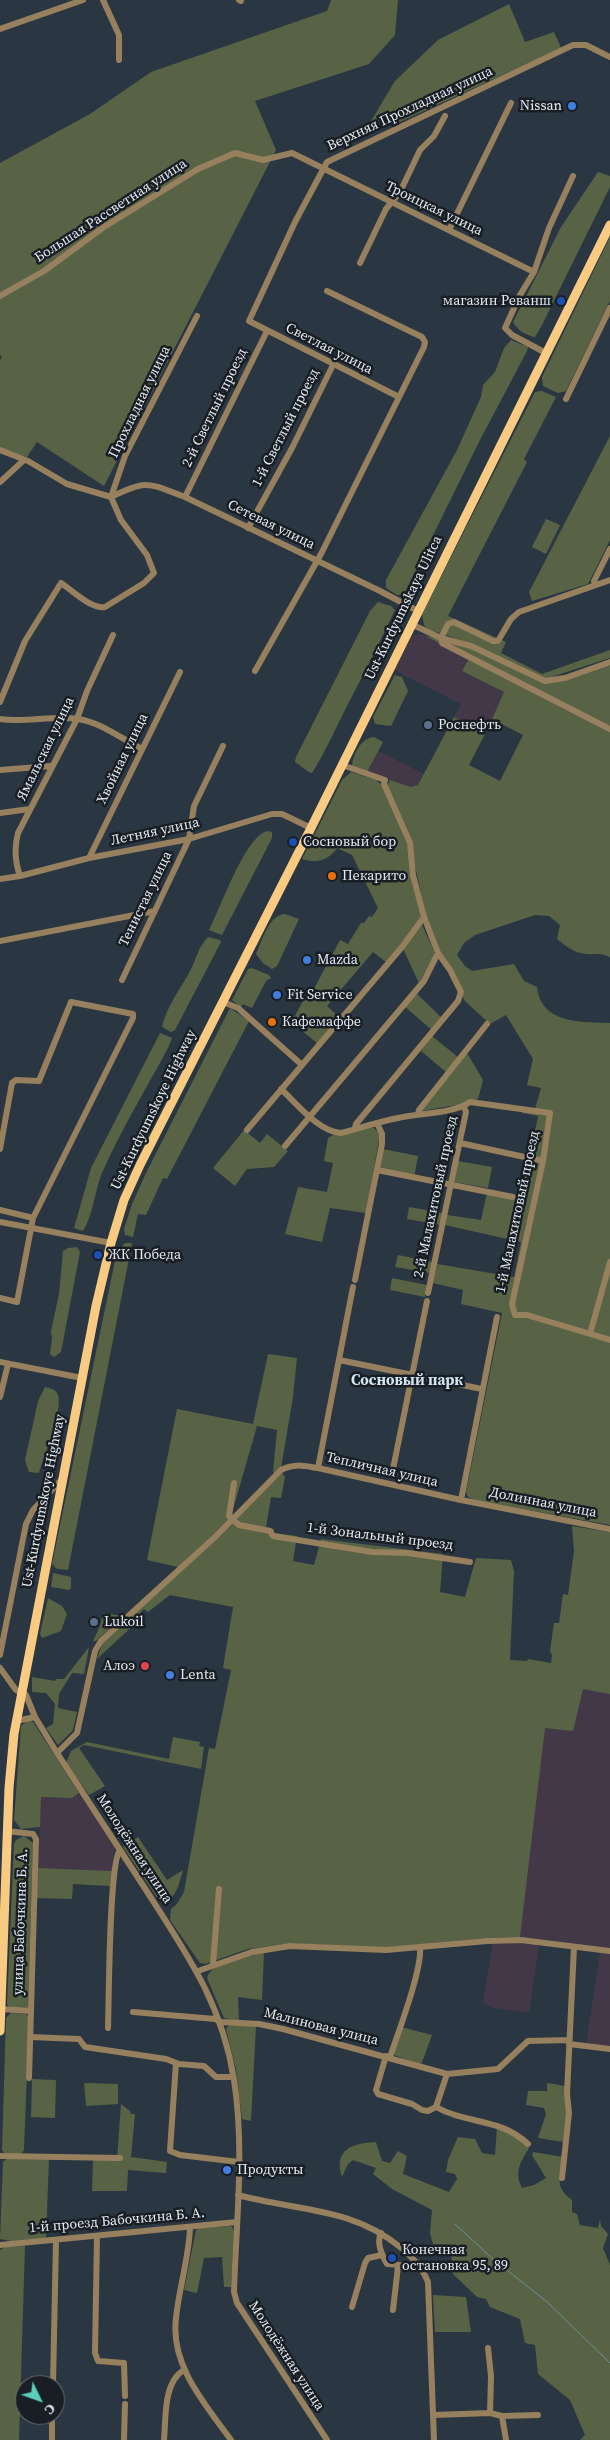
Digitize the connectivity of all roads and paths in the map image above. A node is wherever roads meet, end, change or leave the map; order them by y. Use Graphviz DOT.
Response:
graph roads {
  1 [pos="82,0"];
  2 [pos="103,0"];
  3 [pos="0,29"];
  4 [pos="610,57"];
  5 [pos="119,60"];
  6 [pos="511,103"];
  7 [pos="445,116"];
  8 [pos="323,169"];
  9 [pos="574,176"];
  10 [pos="393,202"];
  11 [pos="610,225"];
  12 [pos="449,230"];
  13 [pos="360,263"];
  14 [pos="534,272"];
  15 [pos="327,291"];
  16 [pos="0,296"];
  17 [pos="610,308"];
  18 [pos="197,316"];
  19 [pos="249,321"];
  20 [pos="267,331"];
  21 [pos="546,353"];
  22 [pos="333,365"];
  23 [pos="398,398"];
  24 [pos="566,399"];
  25 [pos="0,450"];
  26 [pos="24,460"];
  27 [pos="0,482"];
  28 [pos="111,497"];
  29 [pos="185,497"];
  30 [pos="248,528"];
  31 [pos="610,548"];
  32 [pos="316,561"];
  33 [pos="610,580"];
  34 [pos="595,585"];
  35 [pos="418,611"];
  36 [pos="411,624"];
  37 [pos="114,635"];
  38 [pos="441,638"];
  39 [pos="610,662"];
  40 [pos="255,671"];
  41 [pos="180,672"];
  42 [pos="0,702"];
  43 [pos="0,719"];
  44 [pos="77,719"];
  45 [pos="610,730"];
  46 [pos="223,746"];
  47 [pos="142,749"];
  48 [pos="342,765"];
  49 [pos="51,766"];
  50 [pos="0,770"];
  51 [pos="30,809"];
  52 [pos="0,813"];
  53 [pos="311,828"];
  54 [pos="189,839"];
  55 [pos="89,858"];
  56 [pos="20,876"];
  57 [pos="0,879"];
  58 [pos="155,911"];
  59 [pos="424,917"];
  60 [pos="0,941"];
  61 [pos="438,953"];
  62 [pos="122,980"];
  63 [pos="223,1002"];
  64 [pos="487,1024"];
  65 [pos="302,1065"];
  66 [pos="281,1090"];
  67 [pos="464,1107"];
  68 [pos="418,1114"];
  69 [pos="309,1115"];
  70 [pos="377,1123"];
  71 [pos="355,1128"];
  72 [pos="247,1130"];
  73 [pos="460,1143"];
  74 [pos="285,1146"];
  75 [pos="0,1149"];
  76 [pos="543,1161"];
  77 [pos="377,1170"];
  78 [pos="451,1185"];
  79 [pos="513,1197"];
  80 [pos="0,1210"];
  81 [pos="32,1218"];
  82 [pos="0,1222"];
  83 [pos="32,1229"];
  84 [pos="110,1243"];
  85 [pos="610,1262"];
  86 [pos="428,1293"];
  87 [pos="0,1298"];
  88 [pos="427,1301"];
  89 [pos="497,1317"];
  90 [pos="590,1334"];
  91 [pos="610,1340"];
  92 [pos="339,1360"];
  93 [pos="0,1362"];
  94 [pos="8,1364"];
  95 [pos="412,1375"];
  96 [pos="82,1378"];
  97 [pos="482,1389"];
  98 [pos="0,1397"];
  99 [pos="318,1468"];
  100 [pos="392,1474"];
  101 [pos="63,1478"];
  102 [pos="234,1483"];
  103 [pos="460,1500"];
  104 [pos="471,1502"];
  105 [pos="232,1520"];
  106 [pos="610,1529"];
  107 [pos="470,1562"];
  108 [pos="0,1655"];
  109 [pos="0,1668"];
  110 [pos="22,1692"];
  111 [pos="35,1717"];
  112 [pos="16,1721"];
  113 [pos="57,1753"];
  114 [pos="7,1831"];
  115 [pos="120,1850"];
  116 [pos="219,1890"];
  117 [pos="574,1947"];
  118 [pos="420,1948"];
  119 [pos="610,1951"];
  120 [pos="213,1964"];
  121 [pos="198,1971"];
  122 [pos="1,2009"];
  123 [pos="31,2011"];
  124 [pos="133,2012"];
  125 [pos="221,2022"];
  126 [pos="108,2028"];
  127 [pos="0,2031"];
  128 [pos="30,2037"];
  129 [pos="569,2042"];
  130 [pos="610,2049"];
  131 [pos="388,2056"];
  132 [pos="176,2063"];
  133 [pos="447,2074"];
  134 [pos="233,2076"];
  135 [pos="29,2078"];
  136 [pos="436,2107"];
  137 [pos="528,2144"];
  138 [pos="0,2156"];
  139 [pos="120,2158"];
  140 [pos="239,2162"];
  141 [pos="562,2178"];
  142 [pos="238,2195"];
  143 [pos="237,2222"];
  144 [pos="190,2227"];
  145 [pos="381,2233"];
  146 [pos="97,2236"];
  147 [pos="56,2240"];
  148 [pos="0,2245"];
  149 [pos="382,2255"];
  150 [pos="418,2263"];
  151 [pos="398,2266"];
  152 [pos="352,2308"];
  153 [pos="392,2310"];
  154 [pos="488,2348"];
  155 [pos="184,2370"];
  156 [pos="53,2375"];
  157 [pos="125,2396"];
  158 [pos="125,2404"];
  159 [pos="490,2413"];
  160 [pos="434,2415"];
  161 [pos="538,2415"];
  162 [pos="502,2416"];
  163 [pos="52,2425"];
  164 [pos="52,2440"];
  165 [pos="124,2440"];
  166 [pos="164,2440"];
  167 [pos="231,2440"];
  168 [pos="327,2440"];
  169 [pos="434,2440"];
  170 [pos="506,2440"];
  1 -- 3 [label="street"];
  2 -- 5 [label="street"];
  4 -- 8 [label="street, Верхняя Прохладная улица"];
  6 -- 12 [label="street"];
  7 -- 10 [label="street"];
  8 -- 10 [label="street, Троицкая улица"];
  8 -- 16 [label="street, Большая Рассветная улица"];
  8 -- 19 [label="street, Верхняя Прохладная улица"];
  9 -- 14 [label="street"];
  10 -- 12 [label="street, Троицкая улица"];
  10 -- 13 [label="street"];
  11 -- 21 [label="main road, Ust-Kurdyumskaya Ulitca"];
  12 -- 14 [label="street, Троицкая улица"];
  14 -- 21 [label="street"];
  15 -- 23 [label="street"];
  17 -- 24 [label="street"];
  18 -- 28 [label="street, Прохладная улица"];
  19 -- 20 [label="street, Светлая улица"];
  20 -- 22 [label="street, Светлая улица"];
  20 -- 29 [label="street, 2-й Светлый проезд"];
  21 -- 35 [label="main road, Ust-Kurdyumskaya Ulitca"];
  22 -- 23 [label="street, Светлая улица"];
  22 -- 30 [label="street, 1-й Светлый проезд"];
  23 -- 32 [label="street"];
  25 -- 26 [label="street"];
  26 -- 27 [label="street"];
  26 -- 28 [label="street"];
  28 -- 29 [label="street, Сетевая улица"];
  28 -- 42 [label="street"];
  29 -- 30 [label="street, Сетевая улица"];
  30 -- 32 [label="street, Сетевая улица"];
  31 -- 34 [label="street"];
  32 -- 35 [label="street, Сетевая улица"];
  32 -- 40 [label="street"];
  33 -- 34 [label="street"];
  34 -- 38 [label="street"];
  35 -- 36 [label="main road, Ust-Kurdyumskaya Ulitca"];
  36 -- 38 [label="street"];
  36 -- 48 [label="main road, Ust-Kurdyumskaya Ulitca"];
  37 -- 44 [label="street, Ямальская улица"];
  38 -- 39 [label="street"];
  38 -- 45 [label="street"];
  41 -- 47 [label="street, Хвойная улица"];
  43 -- 44 [label="street"];
  44 -- 47 [label="street"];
  44 -- 49 [label="street, Ямальская улица"];
  46 -- 54 [label="street, Тенистая улица"];
  47 -- 55 [label="street, Хвойная улица"];
  48 -- 53 [label="main road, Ust-Kurdyumskaya Ulitca"];
  48 -- 59 [label="street"];
  49 -- 50 [label="street"];
  49 -- 51 [label="street, Ямальская улица"];
  51 -- 52 [label="street"];
  51 -- 56 [label="street, Ямальская улица"];
  53 -- 54 [label="street, Летняя улица"];
  53 -- 63 [label="main road, Ust-Kurdyumskaya Ulitca"];
  54 -- 55 [label="street, Летняя улица"];
  54 -- 58 [label="street, Тенистая улица"];
  55 -- 56 [label="street, Летняя улица"];
  56 -- 57 [label="street, Летняя улица"];
  58 -- 60 [label="street"];
  58 -- 62 [label="street, Тенистая улица"];
  59 -- 61 [label="street"];
  59 -- 65 [label="street"];
  61 -- 69 [label="street"];
  61 -- 71 [label="street"];
  63 -- 65 [label="street"];
  63 -- 84 [label="main road, Ust-Kurdyumskoye Highway"];
  64 -- 68 [label="street"];
  65 -- 66 [label="street"];
  66 -- 69 [label="street"];
  66 -- 72 [label="street"];
  67 -- 68 [label="street"];
  67 -- 73 [label="street, 2-й Малахитовый проезд"];
  67 -- 76 [label="street, 1-й Малахитовый проезд"];
  68 -- 70 [label="street"];
  69 -- 71 [label="street"];
  69 -- 74 [label="street"];
  70 -- 71 [label="street"];
  70 -- 77 [label="street"];
  73 -- 76 [label="street"];
  73 -- 78 [label="street, 2-й Малахитовый проезд"];
  75 -- 81 [label="street"];
  76 -- 90 [label="street, 1-й Малахитовый проезд"];
  77 -- 78 [label="street"];
  77 -- 92 [label="street"];
  78 -- 79 [label="street"];
  78 -- 86 [label="street, 2-й Малахитовый проезд"];
  80 -- 81 [label="street"];
  81 -- 83 [label="street"];
  82 -- 83 [label="street"];
  83 -- 84 [label="street"];
  83 -- 87 [label="street"];
  84 -- 96 [label="main road, Ust-Kurdyumskoye Highway"];
  85 -- 90 [label="street"];
  88 -- 95 [label="street"];
  89 -- 97 [label="street"];
  90 -- 91 [label="street"];
  92 -- 95 [label="street"];
  92 -- 99 [label="street"];
  93 -- 94 [label="street"];
  94 -- 96 [label="street"];
  94 -- 98 [label="street"];
  95 -- 97 [label="street"];
  95 -- 100 [label="street"];
  96 -- 101 [label="main road, Ust-Kurdyumskoye Highway"];
  97 -- 103 [label="street"];
  99 -- 103 [label="street, Тепличная улица"];
  99 -- 105 [label="street, Тепличная улица"];
  101 -- 108 [label="street"];
  101 -- 110 [label="main road, Ust-Kurdyumskoye Highway"];
  102 -- 105 [label="street"];
  103 -- 104 [label="street, Тепличная улица"];
  104 -- 106 [label="street, Долинная улица"];
  105 -- 107 [label="street, 1-й Зональный проезд"];
  105 -- 113 [label="street"];
  109 -- 110 [label="street, Молодёжная улица"];
  110 -- 111 [label="street, Молодёжная улица"];
  110 -- 112 [label="main road, Ust-Kurdyumskoye Highway"];
  111 -- 112 [label="street"];
  111 -- 113 [label="street, Молодёжная улица"];
  112 -- 114 [label="main road, Ust-Kurdyumskoye Highway"];
  113 -- 115 [label="street, Молодёжная улица"];
  114 -- 122 [label="main road, Ust-Kurdyumskoye Highway"];
  114 -- 123 [label="street, улица Бабочкина Б. А."];
  115 -- 121 [label="street, Молодёжная улица"];
  115 -- 126 [label="street"];
  116 -- 120 [label="street"];
  117 -- 118 [label="street"];
  117 -- 119 [label="street"];
  117 -- 129 [label="street"];
  118 -- 120 [label="street"];
  118 -- 131 [label="street"];
  120 -- 121 [label="street"];
  121 -- 125 [label="street, Молодёжная улица"];
  122 -- 123 [label="street"];
  122 -- 127 [label="main road, Ust-Kurdyumskoye Highway"];
  123 -- 128 [label="street, улица Бабочкина Б. А."];
  124 -- 125 [label="street"];
  125 -- 131 [label="street, Малиновая улица"];
  125 -- 134 [label="street, Молодёжная улица"];
  128 -- 132 [label="street"];
  128 -- 135 [label="street, улица Бабочкина Б. А."];
  129 -- 130 [label="street, Малиновая улица"];
  129 -- 133 [label="street, Малиновая улица"];
  129 -- 141 [label="street"];
  131 -- 133 [label="street, Малиновая улица"];
  131 -- 136 [label="street, Малиновая улица"];
  132 -- 134 [label="street"];
  132 -- 140 [label="street"];
  133 -- 136 [label="street"];
  134 -- 140 [label="street, Молодёжная улица"];
  136 -- 137 [label="street, Малиновая улица"];
  138 -- 139 [label="street"];
  140 -- 142 [label="street, Молодёжная улица"];
  142 -- 143 [label="street, Молодёжная улица"];
  142 -- 145 [label="street"];
  143 -- 144 [label="street, 1-й проезд Бабочкина Б. А."];
  143 -- 168 [label="street, Молодёжная улица"];
  144 -- 146 [label="street, 1-й проезд Бабочкина Б. А."];
  144 -- 155 [label="street"];
  145 -- 149 [label="street"];
  145 -- 150 [label="street"];
  146 -- 147 [label="street, 1-й проезд Бабочкина Б. А."];
  146 -- 157 [label="street"];
  147 -- 148 [label="street, 1-й проезд Бабочкина Б. А."];
  147 -- 156 [label="street"];
  149 -- 151 [label="street"];
  149 -- 152 [label="street"];
  150 -- 151 [label="street"];
  150 -- 160 [label="street"];
  151 -- 153 [label="street"];
  154 -- 159 [label="street"];
  155 -- 166 [label="street"];
  155 -- 167 [label="street"];
  158 -- 165 [label="street"];
  159 -- 160 [label="street"];
  159 -- 162 [label="street"];
  160 -- 169 [label="street"];
  161 -- 162 [label="street"];
  162 -- 170 [label="street"];
  163 -- 164 [label="street"];
}
